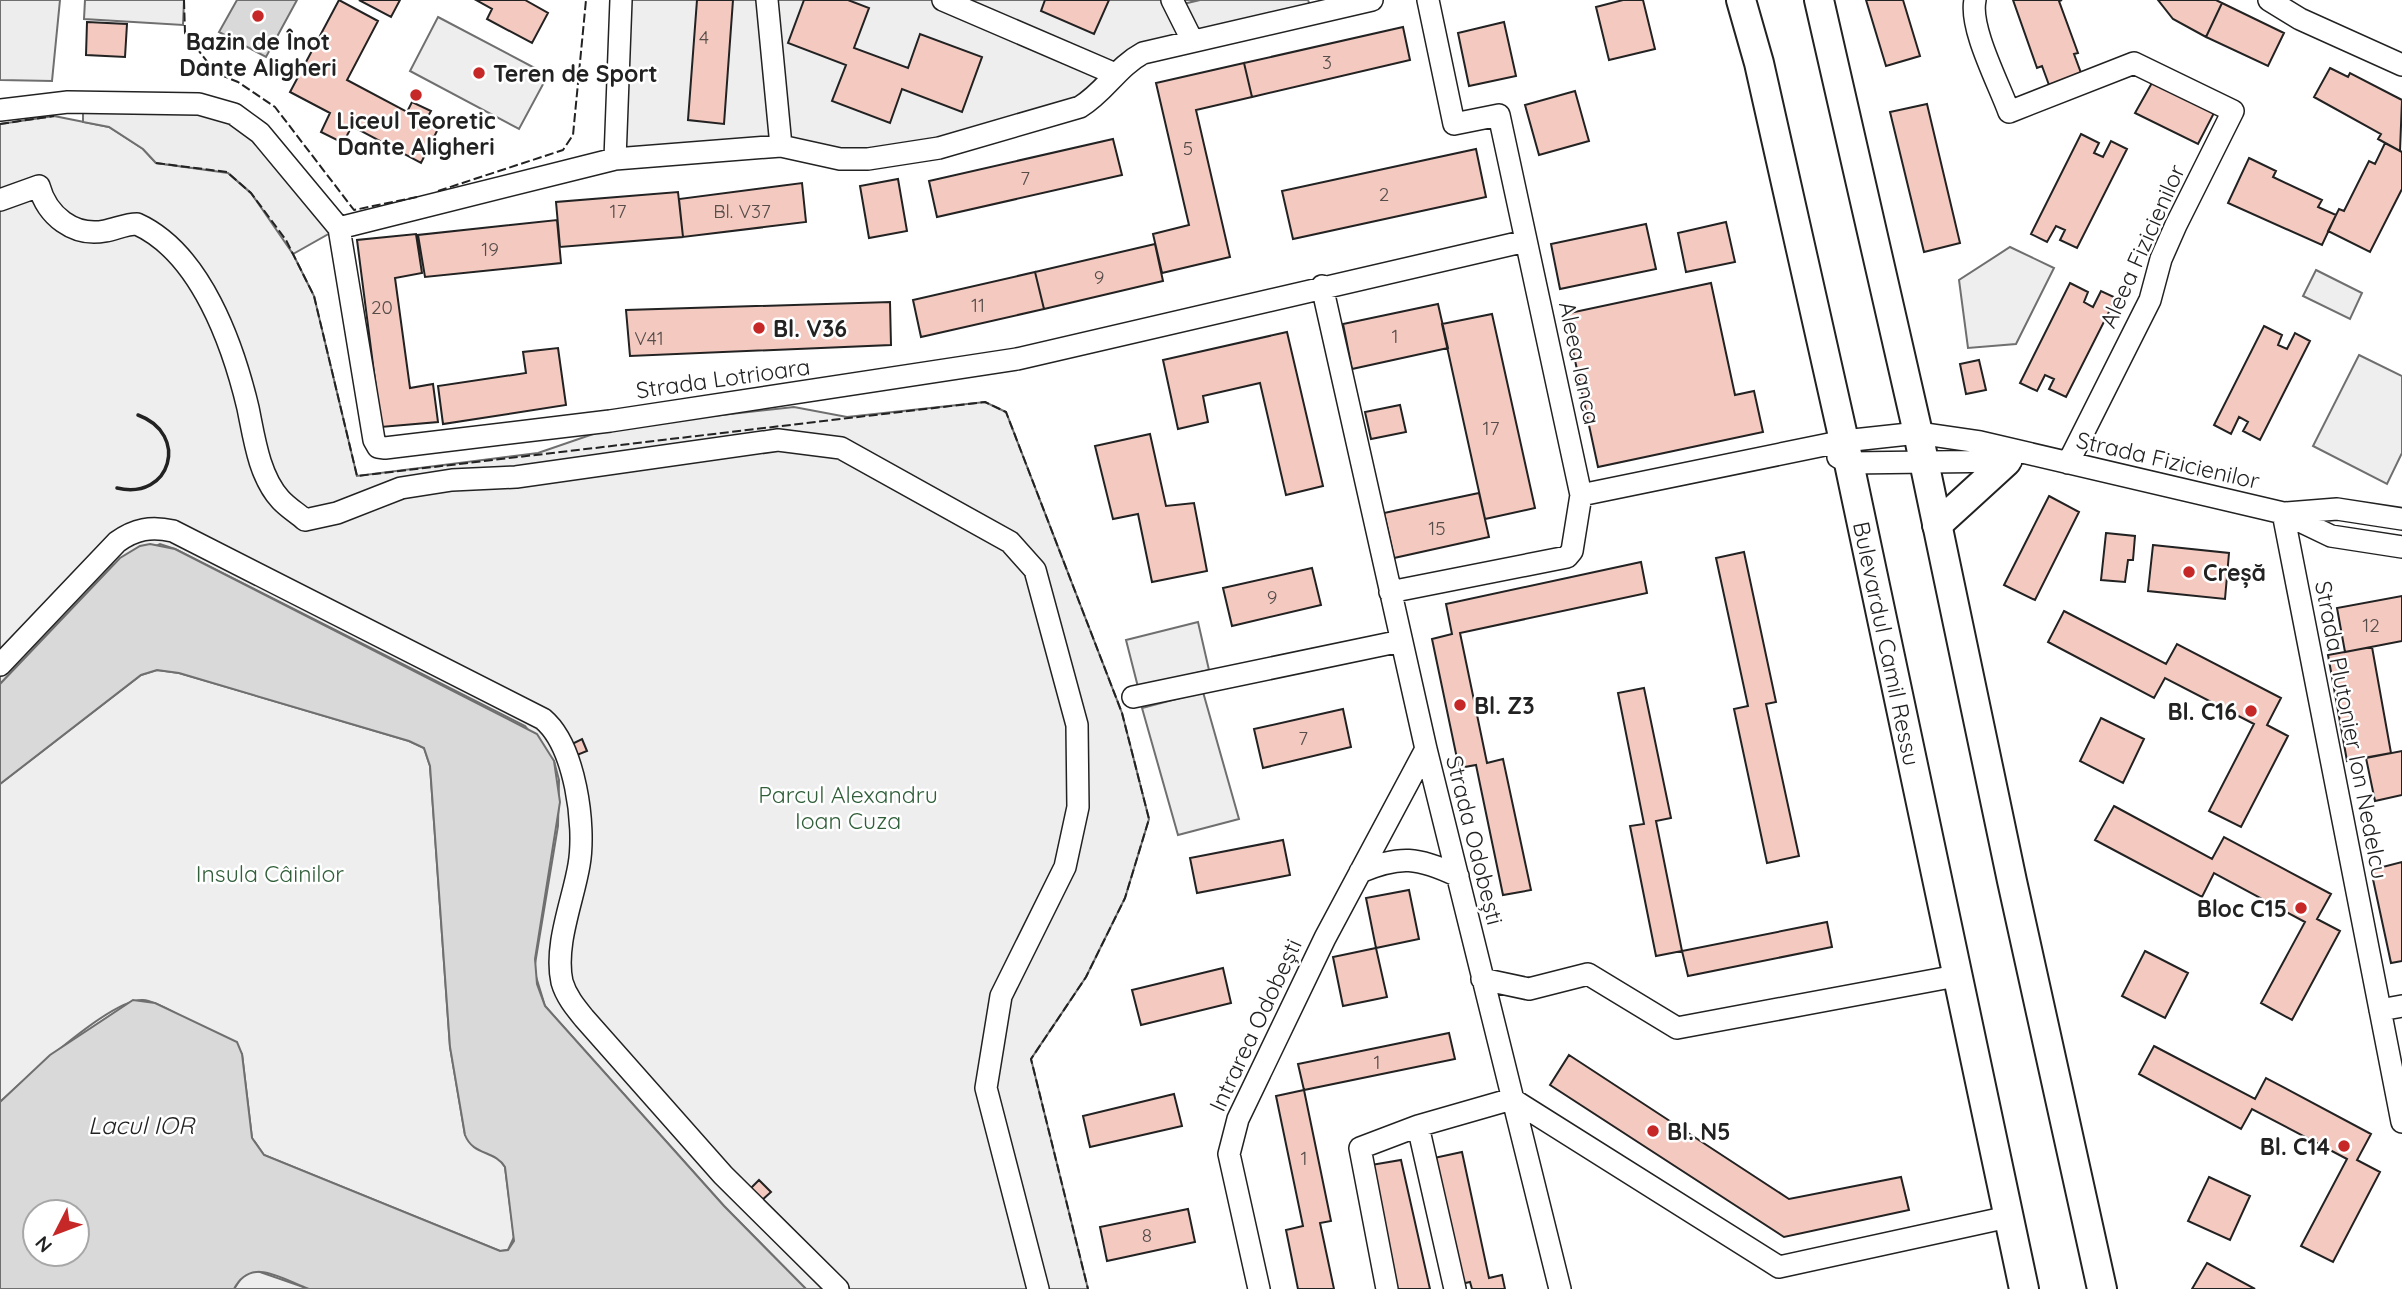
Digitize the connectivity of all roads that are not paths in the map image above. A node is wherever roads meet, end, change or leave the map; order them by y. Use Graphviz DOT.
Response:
graph roads {
  1 [pos="621,0"];
  2 [pos="768,0"];
  3 [pos="943,0"];
  4 [pos="1172,0"];
  5 [pos="1372,0"];
  6 [pos="1428,0"];
  7 [pos="1741,0"];
  8 [pos="1819,0"];
  9 [pos="1975,0"];
  10 [pos="2269,0"];
  11 [pos="1192,40"];
  12 [pos="2402,65"];
  13 [pos="1115,74"];
  14 [pos="0,110"];
  15 [pos="781,146"];
  16 [pos="615,159"];
  17 [pos="0,200"];
  18 [pos="339,228"];
  19 [pos="1527,241"];
  20 [pos="1322,286"];
  21 [pos="1918,433"];
  22 [pos="1837,450"];
  23 [pos="2042,457"];
  24 [pos="2006,462"];
  25 [pos="2068,463"];
  26 [pos="1925,464"];
  27 [pos="1581,495"];
  28 [pos="2283,513"];
  29 [pos="2402,519"];
  30 [pos="1937,525"];
  31 [pos="2402,547"];
  32 [pos="1390,592"];
  33 [pos="1401,641"];
  34 [pos="0,665"];
  35 [pos="1133,697"];
  36 [pos="1426,749"];
  37 [pos="1360,872"];
  38 [pos="1458,876"];
  39 [pos="1956,976"];
  40 [pos="1482,979"];
  41 [pos="2402,1006"];
  42 [pos="2380,1010"];
  43 [pos="1512,1099"];
  44 [pos="2402,1122"];
  45 [pos="1418,1126"];
  46 [pos="2008,1217"];
  47 [pos="838,1289"];
  48 [pos="1038,1289"];
  49 [pos="1259,1289"];
  50 [pos="1387,1289"];
  51 [pos="1455,1289"];
  52 [pos="1560,1289"];
  53 [pos="2024,1289"];
  54 [pos="2102,1289"];
  1 -- 16 [label="street"];
  2 -- 15 [label="street"];
  3 -- 13 [label="street"];
  4 -- 11 [label="street"];
  5 -- 11 [label="street"];
  6 -- 19 [label="street, Aleea Ianca"];
  7 -- 22 [label="main road, Bulevardul Camil Ressu"];
  8 -- 21 [label="main road"];
  9 -- 25 [label="street, Aleea Fizicienilor"];
  10 -- 12 [label="street"];
  11 -- 13 [label="street"];
  13 -- 15 [label="street"];
  14 -- 18 [label="street, Strada Lotrioara"];
  15 -- 16 [label="street"];
  16 -- 18 [label="street"];
  17 -- 48 [label="street"];
  18 -- 20 [label="street, Strada Lotrioara"];
  19 -- 20 [label="street"];
  19 -- 27 [label="street, Aleea Ianca"];
  20 -- 32 [label="street, Strada Odobești"];
  21 -- 22 [label="street, Strada Fizicienilor"];
  21 -- 23 [label="street, Strada Fizicienilor"];
  21 -- 26 [label="main road"];
  22 -- 26 [label="street, Strada Fizicienilor"];
  22 -- 27 [label="street"];
  22 -- 39 [label="main road, Bulevardul Camil Ressu"];
  23 -- 24 [label="street, Strada Fizicienilor"];
  23 -- 25 [label="street, Strada Fizicienilor"];
  24 -- 26 [label="street, Strada Fizicienilor"];
  24 -- 30 [label="main road"];
  25 -- 28 [label="street, Strada Fizicienilor"];
  26 -- 30 [label="main road"];
  27 -- 32 [label="street"];
  28 -- 29 [label="street, Strada Fizicienilor"];
  28 -- 31 [label="street, Strada Fizicienilor"];
  28 -- 42 [label="street, Strada Plutonier Ion Nedelcu"];
  30 -- 54 [label="main road"];
  32 -- 33 [label="street, Strada Odobești"];
  33 -- 35 [label="street"];
  33 -- 36 [label="street, Strada Odobești"];
  34 -- 47 [label="street"];
  36 -- 37 [label="street, Intrarea Odobești"];
  36 -- 38 [label="street, Strada Odobești"];
  37 -- 38 [label="street"];
  37 -- 49 [label="street, Intrarea Odobești"];
  38 -- 40 [label="street, Strada Odobești"];
  39 -- 40 [label="street"];
  39 -- 46 [label="main road, Bulevardul Camil Ressu"];
  40 -- 43 [label="street, Strada Odobești"];
  41 -- 42 [label="street"];
  42 -- 44 [label="street, Strada Plutonier Ion Nedelcu"];
  43 -- 45 [label="street"];
  43 -- 46 [label="street"];
  43 -- 52 [label="street, Strada Odobești"];
  45 -- 50 [label="street"];
  45 -- 51 [label="street"];
  46 -- 53 [label="main road, Bulevardul Camil Ressu"];
}
